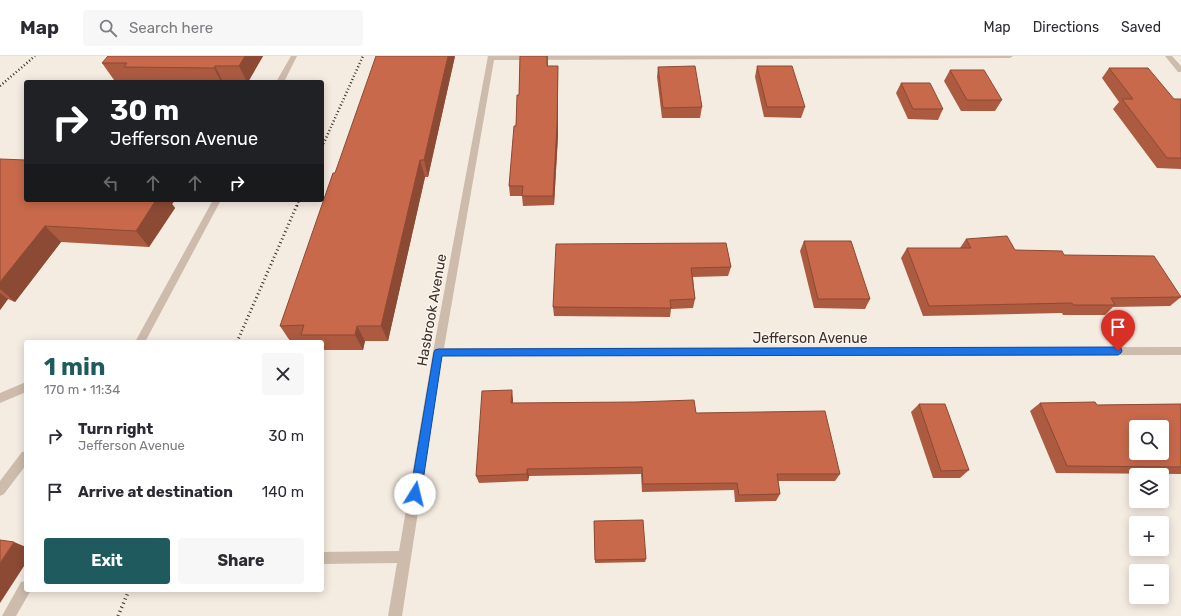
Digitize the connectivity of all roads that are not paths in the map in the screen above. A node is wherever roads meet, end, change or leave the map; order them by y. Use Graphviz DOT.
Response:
graph roads {
  1 [pos="294,56"];
  2 [pos="1010,56"];
  3 [pos="1168,56"];
  4 [pos="490,57"];
  5 [pos="1181,70"];
  6 [pos="281,80"];
  7 [pos="216,202"];
  8 [pos="141,340"];
  9 [pos="1181,351"];
  10 [pos="438,352"];
  11 [pos="24,388"];
  12 [pos="0,398"];
  13 [pos="24,459"];
  14 [pos="0,490"];
  15 [pos="405,557"];
  16 [pos="324,558"];
  17 [pos="24,591"];
  18 [pos="10,616"];
  19 [pos="395,616"];
  1 -- 6 [label="street"];
  2 -- 4 [label="street"];
  3 -- 5 [label="street"];
  4 -- 10 [label="street, Hasbrook Avenue"];
  7 -- 8 [label="street"];
  9 -- 10 [label="street, Jefferson Avenue"];
  10 -- 15 [label="street, Hasbrook Avenue"];
  11 -- 12 [label="street"];
  13 -- 14 [label="street"];
  15 -- 16 [label="street"];
  15 -- 19 [label="street, Hasbrook Avenue"];
  17 -- 18 [label="street"];
}
